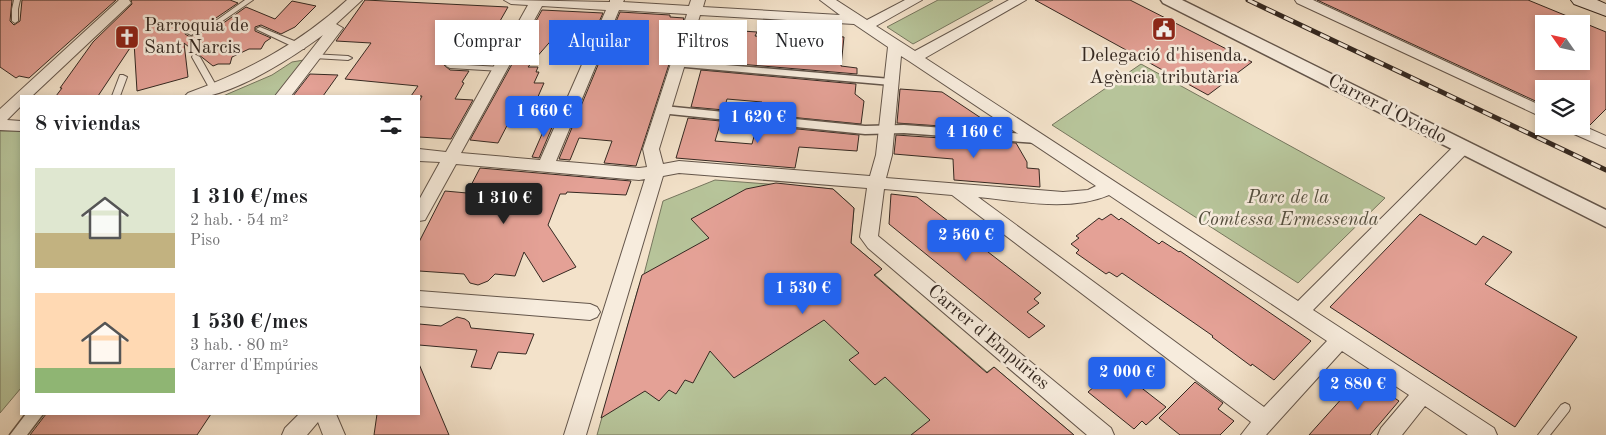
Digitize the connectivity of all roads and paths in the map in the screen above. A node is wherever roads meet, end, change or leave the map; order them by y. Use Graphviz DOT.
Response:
graph roads {
  1 [pos="17,0"];
  2 [pos="250,0"];
  3 [pos="357,0"];
  4 [pos="511,0"];
  5 [pos="827,0"];
  6 [pos="915,0"];
  7 [pos="1019,0"];
  8 [pos="1168,0"];
  9 [pos="1302,0"];
  10 [pos="1580,0"];
  11 [pos="538,1"];
  12 [pos="124,3"];
  13 [pos="616,3"];
  14 [pos="696,5"];
  15 [pos="1606,10"];
  16 [pos="691,20"];
  17 [pos="15,21"];
  18 [pos="862,23"];
  19 [pos="260,29"];
  20 [pos="191,33"];
  21 [pos="895,45"];
  22 [pos="301,47"];
  23 [pos="314,56"];
  24 [pos="196,57"];
  25 [pos="348,58"];
  26 [pos="914,58"];
  27 [pos="678,65"];
  28 [pos="690,65"];
  29 [pos="450,66"];
  30 [pos="501,69"];
  31 [pos="123,77"];
  32 [pos="892,82"];
  33 [pos="214,89"];
  34 [pos="24,95"];
  35 [pos="116,95"];
  36 [pos="196,95"];
  37 [pos="284,95"];
  38 [pos="20,99"];
  39 [pos="1535,109"];
  40 [pos="663,114"];
  41 [pos="0,118"];
  42 [pos="0,125"];
  43 [pos="20,126"];
  44 [pos="886,129"];
  45 [pos="1590,135"];
  46 [pos="1037,139"];
  47 [pos="1606,142"];
  48 [pos="1463,147"];
  49 [pos="420,155"];
  50 [pos="451,158"];
  51 [pos="546,166"];
  52 [pos="656,171"];
  53 [pos="876,183"];
  54 [pos="1110,187"];
  55 [pos="956,190"];
  56 [pos="420,212"];
  57 [pos="1606,219"];
  58 [pos="420,298"];
  59 [pos="1300,311"];
  60 [pos="590,312"];
  61 [pos="1341,339"];
  62 [pos="1423,392"];
  63 [pos="1566,408"];
  64 [pos="34,415"];
  65 [pos="311,415"];
  66 [pos="326,415"];
  67 [pos="1266,420"];
  68 [pos="18,435"];
  69 [pos="294,435"];
  70 [pos="334,435"];
  71 [pos="575,435"];
  72 [pos="1104,435"];
  73 [pos="1252,435"];
  74 [pos="1389,435"];
  75 [pos="1486,435"];
  76 [pos="1543,435"];
  1 -- 17 [label="lane"];
  2 -- 20 [label="lane"];
  3 -- 22 [label="street"];
  3 -- 23 [label="street"];
  4 -- 11 [label="street"];
  5 -- 18 [label="street"];
  6 -- 18 [label="street"];
  7 -- 26 [label="street"];
  8 -- 48 [label="street, Carrer d'Oviedo"];
  9 -- 39 [label="street"];
  10 -- 15 [label="main road"];
  11 -- 13 [label="street"];
  11 -- 30 [label="street"];
  12 -- 34 [label="street"];
  13 -- 14 [label="street"];
  13 -- 51 [label="street"];
  14 -- 16 [label="street"];
  14 -- 18 [label="street"];
  18 -- 21 [label="street"];
  19 -- 22 [label="lane"];
  21 -- 26 [label="street"];
  21 -- 32 [label="street, Carrer d'Empúries"];
  22 -- 33 [label="street"];
  23 -- 25 [label="lane"];
  23 -- 37 [label="street"];
  24 -- 33 [label="lane"];
  26 -- 46 [label="street"];
  27 -- 40 [label="street"];
  28 -- 32 [label="street"];
  29 -- 30 [label="lane"];
  30 -- 50 [label="street"];
  31 -- 35 [label="lane"];
  32 -- 44 [label="street, Carrer d'Empúries"];
  33 -- 36 [label="street"];
  38 -- 41 [label="street"];
  40 -- 44 [label="street"];
  40 -- 52 [label="street"];
  42 -- 43 [label="street"];
  44 -- 46 [label="street"];
  44 -- 53 [label="street, Carrer d'Empúries"];
  45 -- 47 [label="street"];
  46 -- 54 [label="street"];
  48 -- 57 [label="street, Carrer d'Oviedo"];
  48 -- 59 [label="street"];
  49 -- 50 [label="street"];
  50 -- 51 [label="street"];
  50 -- 56 [label="street"];
  51 -- 52 [label="street"];
  52 -- 53 [label="street"];
  52 -- 71 [label="street"];
  53 -- 55 [label="street"];
  53 -- 72 [label="street, Carrer d'Empúries"];
  54 -- 55 [label="street"];
  54 -- 59 [label="street"];
  55 -- 67 [label="street"];
  58 -- 60 [label="street"];
  59 -- 61 [label="street"];
  61 -- 62 [label="street"];
  61 -- 67 [label="street"];
  62 -- 74 [label="street"];
  62 -- 75 [label="street"];
  63 -- 76 [label="lane"];
  64 -- 68 [label="street"];
  65 -- 69 [label="street"];
  66 -- 70 [label="street"];
  67 -- 73 [label="street"];
}
